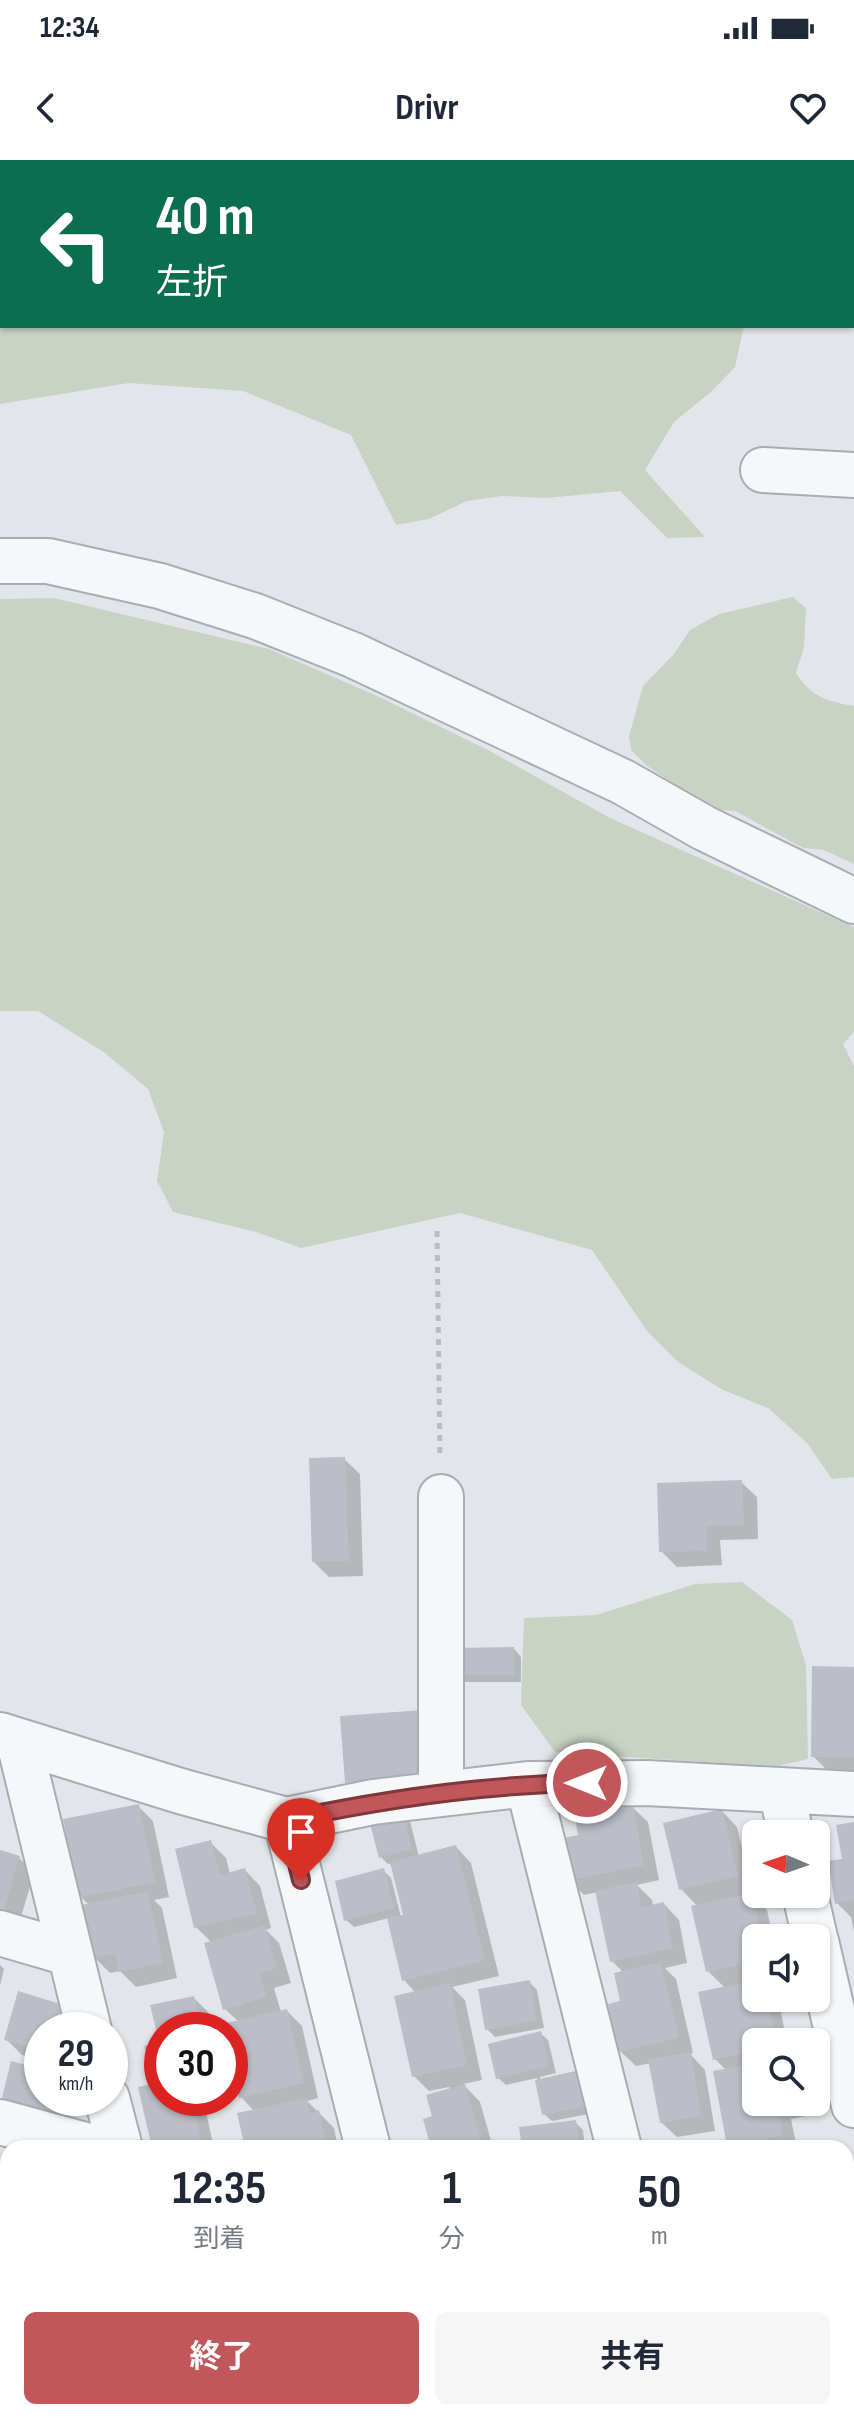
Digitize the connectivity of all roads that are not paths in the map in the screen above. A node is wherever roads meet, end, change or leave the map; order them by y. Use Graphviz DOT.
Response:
graph roads {
  1 [pos="763,470"];
  2 [pos="854,475"];
  3 [pos="0,561"];
  4 [pos="854,901"];
  5 [pos="441,1497"];
  6 [pos="9,1738"];
  7 [pos="528,1784"];
  8 [pos="781,1791"];
  9 [pos="441,1794"];
  10 [pos="854,1794"];
  11 [pos="286,1820"];
  12 [pos="788,1820"];
  13 [pos="0,1933"];
  14 [pos="68,1953"];
  15 [pos="830,2001"];
  16 [pos="84,2012"];
  17 [pos="854,2105"];
  18 [pos="112,2116"];
  19 [pos="0,2122"];
  20 [pos="66,2140"];
  21 [pos="118,2140"];
  22 [pos="366,2140"];
  23 [pos="617,2140"];
  1 -- 2 [label="street"];
  3 -- 4 [label="street"];
  5 -- 9 [label="street"];
  6 -- 11 [label="street"];
  6 -- 14 [label="street"];
  7 -- 8 [label="street"];
  7 -- 9 [label="street"];
  7 -- 23 [label="street"];
  8 -- 10 [label="street"];
  8 -- 12 [label="street"];
  9 -- 11 [label="street"];
  11 -- 22 [label="street"];
  13 -- 14 [label="street"];
  14 -- 16 [label="street"];
  15 -- 17 [label="street"];
  18 -- 21 [label="street"];
  19 -- 20 [label="street"];
}
